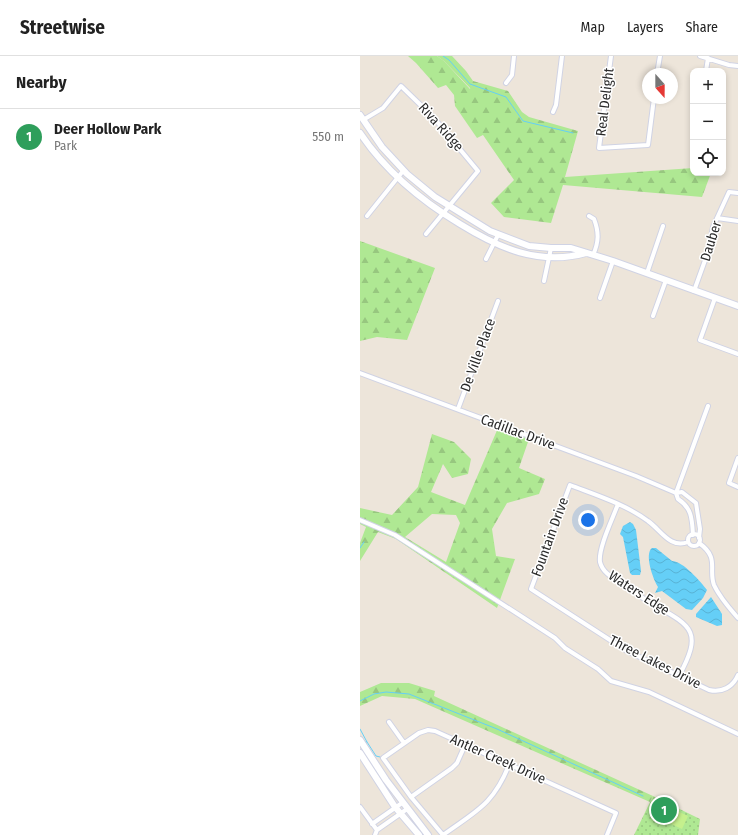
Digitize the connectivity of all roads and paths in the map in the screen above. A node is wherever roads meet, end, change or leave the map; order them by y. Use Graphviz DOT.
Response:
graph roads {
  1 [pos="514,56"];
  2 [pos="562,56"];
  3 [pos="611,56"];
  4 [pos="660,56"];
  5 [pos="700,56"];
  6 [pos="708,58"];
  7 [pos="738,66"];
  8 [pos="658,68"];
  9 [pos="706,68"];
  10 [pos="506,83"];
  11 [pos="653,104"];
  12 [pos="553,112"];
  13 [pos="362,118"];
  14 [pos="360,132"];
  15 [pos="403,171"];
  16 [pos="397,178"];
  17 [pos="738,193"];
  18 [pos="448,206"];
  19 [pos="442,213"];
  20 [pos="367,216"];
  21 [pos="588,216"];
  22 [pos="717,218"];
  23 [pos="738,221"];
  24 [pos="663,226"];
  25 [pos="426,234"];
  26 [pos="498,235"];
  27 [pos="495,244"];
  28 [pos="551,248"];
  29 [pos="586,253"];
  30 [pos="594,255"];
  31 [pos="550,258"];
  32 [pos="486,259"];
  33 [pos="613,261"];
  34 [pos="647,273"];
  35 [pos="666,280"];
  36 [pos="544,281"];
  37 [pos="694,291"];
  38 [pos="600,298"];
  39 [pos="715,298"];
  40 [pos="498,301"];
  41 [pos="738,306"];
  42 [pos="653,316"];
  43 [pos="738,354"];
  44 [pos="360,373"];
  45 [pos="708,406"];
  46 [pos="458,409"];
  47 [pos="738,458"];
  48 [pos="738,487"];
  49 [pos="676,493"];
  50 [pos="692,498"];
  51 [pos="618,504"];
  52 [pos="686,505"];
  53 [pos="700,518"];
  54 [pos="692,519"];
  55 [pos="360,520"];
  56 [pos="693,534"];
  57 [pos="699,540"];
  58 [pos="688,542"];
  59 [pos="531,589"];
  60 [pos="738,618"];
  61 [pos="738,675"];
  62 [pos="679,676"];
  63 [pos="389,722"];
  64 [pos="738,734"];
  65 [pos="360,740"];
  66 [pos="404,743"];
  67 [pos="465,745"];
  68 [pos="360,754"];
  69 [pos="509,765"];
  70 [pos="411,797"];
  71 [pos="402,802"];
  72 [pos="360,807"];
  73 [pos="395,807"];
  74 [pos="404,811"];
  75 [pos="362,812"];
  76 [pos="383,816"];
  77 [pos="387,822"];
  78 [pos="372,824"];
  79 [pos="376,833"];
  80 [pos="419,835"];
  81 [pos="428,835"];
  82 [pos="443,835"];
  83 [pos="606,835"];
  1 -- 10 [label="street"];
  2 -- 12 [label="street"];
  3 -- 11 [label="street, Real Delight"];
  4 -- 8 [label="street"];
  5 -- 6 [label="street"];
  6 -- 7 [label="street"];
  6 -- 9 [label="street"];
  13 -- 15 [label="street"];
  13 -- 18 [label="street, Riva Ridge"];
  14 -- 16 [label="street"];
  15 -- 16 [label="street"];
  15 -- 18 [label="street"];
  16 -- 19 [label="street"];
  16 -- 20 [label="street"];
  17 -- 22 [label="street, Dauber"];
  18 -- 19 [label="street"];
  18 -- 26 [label="street"];
  19 -- 25 [label="street"];
  19 -- 27 [label="street"];
  21 -- 30 [label="street"];
  22 -- 23 [label="street"];
  22 -- 37 [label="street, Dauber"];
  24 -- 34 [label="street"];
  26 -- 27 [label="street"];
  26 -- 28 [label="street"];
  27 -- 31 [label="street"];
  27 -- 32 [label="street"];
  28 -- 29 [label="street"];
  28 -- 31 [label="street"];
  29 -- 30 [label="street"];
  29 -- 31 [label="street"];
  30 -- 33 [label="street"];
  31 -- 36 [label="street"];
  33 -- 34 [label="street"];
  33 -- 38 [label="street"];
  34 -- 35 [label="street"];
  35 -- 37 [label="street"];
  35 -- 42 [label="street"];
  37 -- 39 [label="street"];
  39 -- 41 [label="street"];
  39 -- 43 [label="street"];
  40 -- 46 [label="street, De Ville Place"];
  44 -- 46 [label="street, Cadillac Drive"];
  45 -- 49 [label="street"];
  46 -- 49 [label="street, Cadillac Drive"];
  47 -- 48 [label="street"];
  49 -- 50 [label="street, Cadillac Drive"];
  49 -- 52 [label="street"];
  50 -- 52 [label="street"];
  50 -- 53 [label="street"];
  51 -- 58 [label="street"];
  51 -- 59 [label="street, Fountain Drive"];
  51 -- 62 [label="street, Waters Edge"];
  52 -- 54 [label="street"];
  53 -- 54 [label="street"];
  53 -- 57 [label="street"];
  54 -- 56 [label="street"];
  55 -- 64 [label="street"];
  56 -- 57 [label="street"];
  56 -- 58 [label="street"];
  57 -- 58 [label="street"];
  57 -- 60 [label="street"];
  59 -- 62 [label="street, Three Lakes Drive"];
  61 -- 62 [label="street, Three Lakes Drive"];
  63 -- 66 [label="street"];
  65 -- 71 [label="street"];
  66 -- 67 [label="street, Antler Creek Drive"];
  66 -- 70 [label="street, Antler Creek Drive"];
  67 -- 69 [label="street, Antler Creek Drive"];
  67 -- 70 [label="street"];
  68 -- 73 [label="street"];
  69 -- 82 [label="street"];
  69 -- 83 [label="street, Antler Creek Drive"];
  70 -- 82 [label="street"];
  71 -- 73 [label="street"];
  71 -- 74 [label="street"];
  72 -- 75 [label="street"];
  73 -- 74 [label="street"];
  73 -- 76 [label="street"];
  74 -- 77 [label="street"];
  74 -- 80 [label="street"];
  74 -- 81 [label="street"];
  75 -- 78 [label="street"];
  76 -- 77 [label="street"];
  76 -- 78 [label="street"];
  77 -- 79 [label="street"];
  78 -- 79 [label="street"];
}
